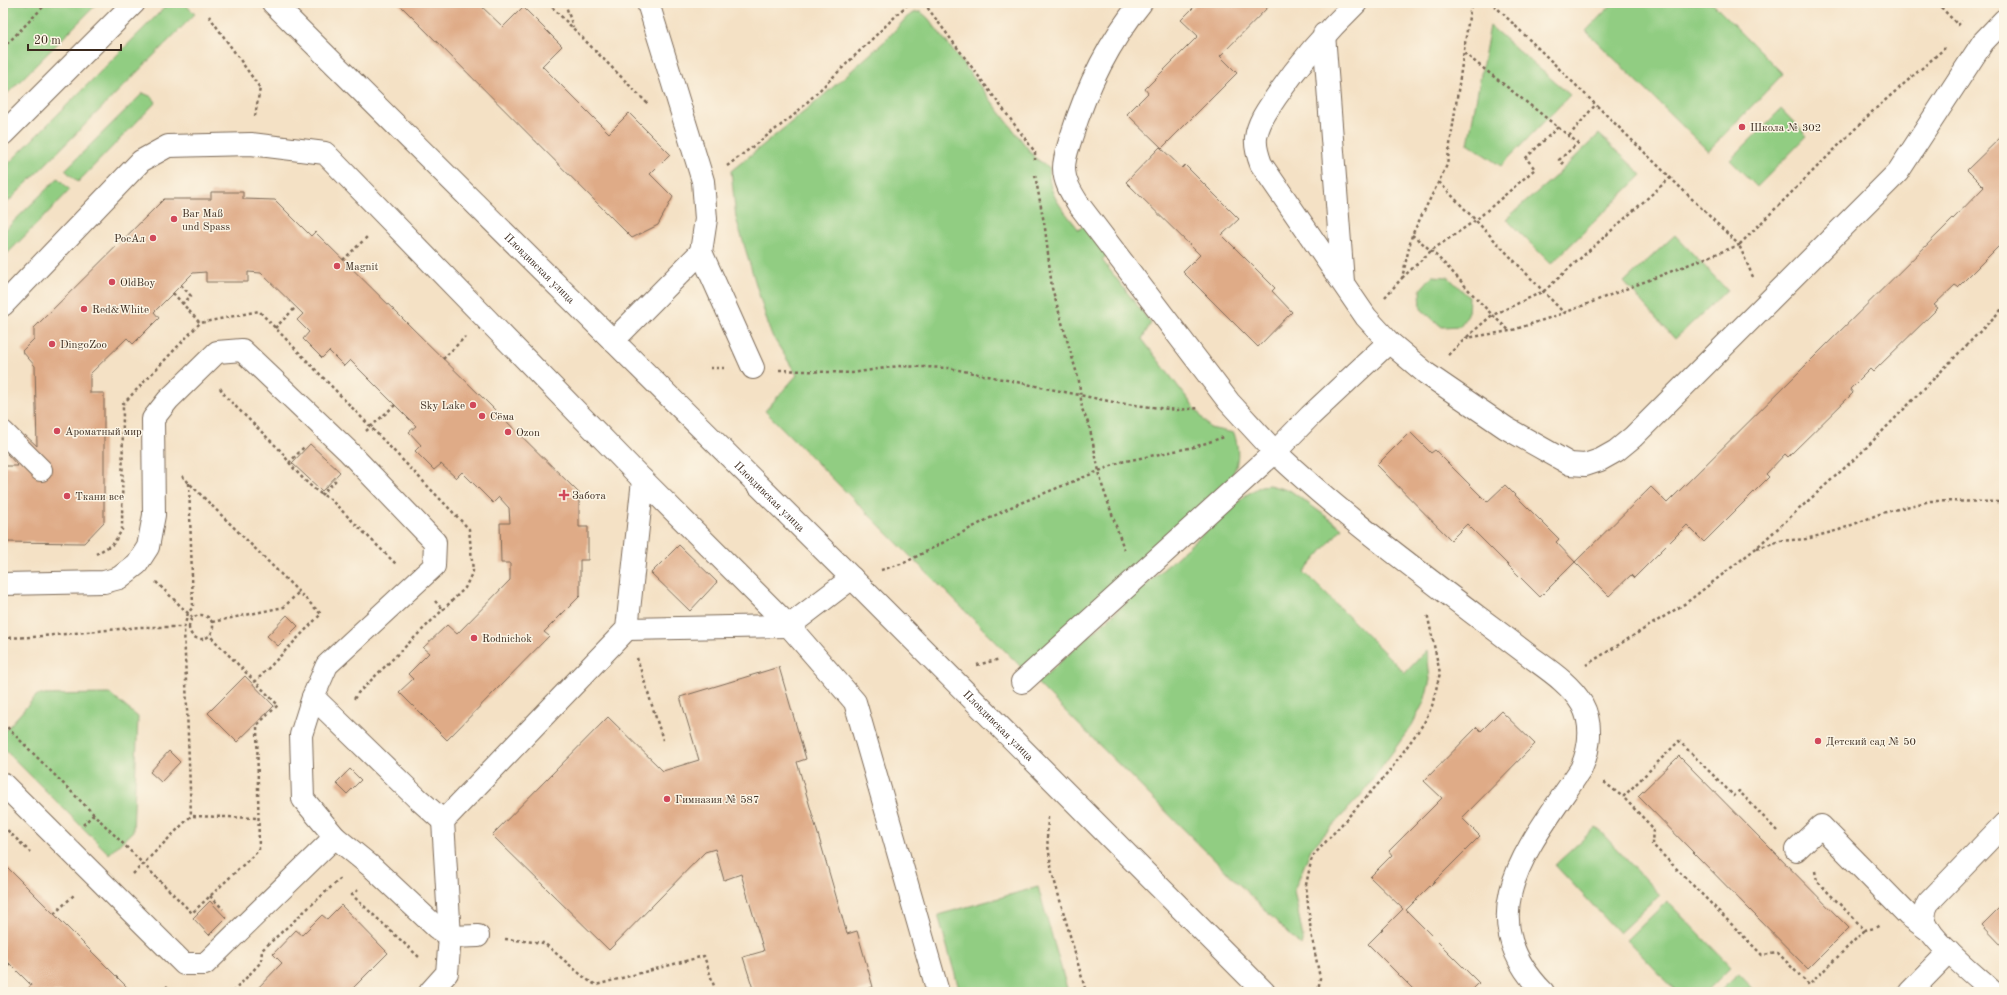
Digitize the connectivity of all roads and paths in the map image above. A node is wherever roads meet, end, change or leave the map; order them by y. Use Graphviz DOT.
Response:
graph roads {
  1 [pos="47,3"];
  2 [pos="134,3"];
  3 [pos="273,3"];
  4 [pos="548,3"];
  5 [pos="565,3"];
  6 [pos="648,3"];
  7 [pos="909,3"];
  8 [pos="924,3"];
  9 [pos="1141,3"];
  10 [pos="1356,3"];
  11 [pos="1471,3"];
  12 [pos="1492,3"];
  13 [pos="1937,3"];
  14 [pos="209,16"];
  15 [pos="1964,19"];
  16 [pos="2004,20"];
  17 [pos="574,29"];
  18 [pos="1324,34"];
  19 [pos="1951,42"];
  20 [pos="3,48"];
  21 [pos="1463,52"];
  22 [pos="1596,104"];
  23 [pos="651,106"];
  24 [pos="1558,127"];
  25 [pos="3,134"];
  26 [pos="1568,136"];
  27 [pos="251,144"];
  28 [pos="1035,152"];
  29 [pos="1035,166"];
  30 [pos="1566,166"];
  31 [pos="1035,174"];
  32 [pos="1671,177"];
  33 [pos="1065,178"];
  34 [pos="703,181"];
  35 [pos="1438,182"];
  36 [pos="387,217"];
  37 [pos="1476,220"];
  38 [pos="1412,236"];
  39 [pos="1739,245"];
  40 [pos="1432,250"];
  41 [pos="701,252"];
  42 [pos="343,260"];
  43 [pos="1402,278"];
  44 [pos="1343,283"];
  45 [pos="181,285"];
  46 [pos="1544,291"];
  47 [pos="173,293"];
  48 [pos="182,304"];
  49 [pos="1765,304"];
  50 [pos="3,305"];
  51 [pos="296,307"];
  52 [pos="2004,307"];
  53 [pos="1564,313"];
  54 [pos="1491,316"];
  55 [pos="1366,317"];
  56 [pos="200,323"];
  57 [pos="276,328"];
  58 [pos="1510,331"];
  59 [pos="1466,338"];
  60 [pos="613,341"];
  61 [pos="1389,342"];
  62 [pos="710,368"];
  63 [pos="753,368"];
  64 [pos="1427,374"];
  65 [pos="218,384"];
  66 [pos="1082,395"];
  67 [pos="1229,402"];
  68 [pos="395,405"];
  69 [pos="370,426"];
  70 [pos="1251,428"];
  71 [pos="3,432"];
  72 [pos="1275,452"];
  73 [pos="41,470"];
  74 [pos="1099,471"];
  75 [pos="643,480"];
  76 [pos="2004,502"];
  77 [pos="1755,549"];
  78 [pos="88,554"];
  79 [pos="904,563"];
  80 [pos="852,578"];
  81 [pos="156,581"];
  82 [pos="1134,581"];
  83 [pos="417,583"];
  84 [pos="3,584"];
  85 [pos="1441,589"];
  86 [pos="300,592"];
  87 [pos="443,610"];
  88 [pos="188,614"];
  89 [pos="192,618"];
  90 [pos="212,622"];
  91 [pos="788,626"];
  92 [pos="189,627"];
  93 [pos="184,628"];
  94 [pos="627,629"];
  95 [pos="209,635"];
  96 [pos="3,638"];
  97 [pos="1000,659"];
  98 [pos="974,666"];
  99 [pos="1562,680"];
  100 [pos="255,682"];
  101 [pos="1022,682"];
  102 [pos="313,696"];
  103 [pos="341,722"];
  104 [pos="3,723"];
  105 [pos="663,740"];
  106 [pos="1602,781"];
  107 [pos="3,784"];
  108 [pos="1623,798"];
  109 [pos="191,816"];
  110 [pos="1048,817"];
  111 [pos="259,818"];
  112 [pos="443,821"];
  113 [pos="2004,824"];
  114 [pos="335,837"];
  115 [pos="1796,850"];
  116 [pos="144,863"];
  117 [pos="342,878"];
  118 [pos="127,879"];
  119 [pos="73,895"];
  120 [pos="210,896"];
  121 [pos="1902,909"];
  122 [pos="225,911"];
  123 [pos="54,914"];
  124 [pos="1865,930"];
  125 [pos="1930,931"];
  126 [pos="478,936"];
  127 [pos="450,937"];
  128 [pos="1949,952"];
  129 [pos="10,963"];
  130 [pos="3,970"];
  131 [pos="233,992"];
  132 [pos="430,992"];
  133 [pos="716,992"];
  134 [pos="938,992"];
  135 [pos="1086,992"];
  136 [pos="1264,992"];
  137 [pos="1318,992"];
  138 [pos="1543,992"];
  139 [pos="1910,992"];
  140 [pos="1994,992"];
  1 -- 20 [label="path"];
  2 -- 25 [label="street"];
  3 -- 60 [label="street, Пловдивская улица"];
  4 -- 17 [label="path"];
  5 -- 17 [label="path"];
  6 -- 34 [label="street"];
  7 -- 34 [label="path"];
  8 -- 28 [label="path"];
  9 -- 33 [label="street"];
  10 -- 18 [label="street"];
  11 -- 21 [label="path"];
  12 -- 22 [label="path"];
  13 -- 15 [label="path"];
  14 -- 27 [label="path"];
  16 -- 49 [label="street"];
  17 -- 23 [label="path"];
  18 -- 44 [label="street"];
  18 -- 44 [label="street"];
  19 -- 39 [label="path"];
  21 -- 24 [label="path"];
  21 -- 35 [label="path"];
  22 -- 26 [label="path"];
  22 -- 32 [label="path"];
  24 -- 26 [label="path"];
  24 -- 37 [label="path"];
  26 -- 30 [label="path"];
  27 -- 36 [label="street"];
  27 -- 50 [label="street"];
  28 -- 29 [label="path"];
  28 -- 33 [label="path"];
  31 -- 66 [label="path"];
  32 -- 39 [label="path"];
  32 -- 46 [label="path"];
  33 -- 67 [label="street"];
  34 -- 41 [label="street"];
  35 -- 37 [label="path"];
  35 -- 38 [label="path"];
  36 -- 42 [label="path"];
  36 -- 75 [label="street"];
  37 -- 40 [label="path"];
  37 -- 46 [label="path"];
  38 -- 40 [label="path"];
  38 -- 43 [label="path"];
  39 -- 49 [label="path"];
  39 -- 53 [label="path"];
  40 -- 43 [label="path"];
  40 -- 54 [label="path"];
  41 -- 60 [label="street"];
  41 -- 63 [label="street"];
  43 -- 55 [label="path"];
  44 -- 55 [label="street"];
  45 -- 48 [label="path"];
  46 -- 53 [label="path"];
  46 -- 54 [label="path"];
  47 -- 48 [label="path"];
  48 -- 56 [label="path"];
  49 -- 64 [label="street"];
  51 -- 57 [label="path"];
  52 -- 77 [label="path"];
  53 -- 58 [label="path"];
  54 -- 58 [label="path"];
  54 -- 59 [label="path"];
  55 -- 61 [label="street"];
  56 -- 57 [label="path"];
  56 -- 78 [label="path"];
  57 -- 69 [label="path"];
  58 -- 59 [label="path"];
  59 -- 64 [label="path"];
  60 -- 80 [label="street, Пловдивская улица"];
  61 -- 64 [label="street"];
  61 -- 72 [label="street"];
  62 -- 63 [label="path"];
  63 -- 66 [label="path"];
  65 -- 83 [label="path"];
  66 -- 67 [label="path"];
  66 -- 74 [label="path"];
  67 -- 70 [label="street"];
  68 -- 69 [label="path"];
  69 -- 87 [label="path"];
  70 -- 72 [label="street"];
  70 -- 74 [label="path"];
  71 -- 73 [label="street"];
  72 -- 82 [label="street"];
  72 -- 85 [label="street"];
  74 -- 79 [label="path"];
  74 -- 82 [label="path"];
  75 -- 91 [label="street"];
  75 -- 94 [label="street"];
  76 -- 77 [label="path"];
  77 -- 99 [label="path"];
  80 -- 91 [label="street"];
  80 -- 136 [label="street, Пловдивская улица"];
  81 -- 88 [label="path"];
  82 -- 101 [label="street"];
  83 -- 84 [label="street"];
  83 -- 87 [label="path"];
  83 -- 102 [label="street"];
  85 -- 99 [label="street"];
  85 -- 137 [label="path"];
  86 -- 88 [label="path"];
  86 -- 90 [label="path"];
  86 -- 100 [label="path"];
  87 -- 103 [label="path"];
  88 -- 89 [label="path"];
  88 -- 93 [label="path"];
  89 -- 90 [label="path"];
  89 -- 92 [label="path"];
  90 -- 95 [label="path"];
  91 -- 94 [label="street"];
  91 -- 134 [label="street"];
  92 -- 93 [label="path"];
  92 -- 95 [label="path"];
  93 -- 96 [label="path"];
  93 -- 109 [label="path"];
  94 -- 105 [label="path"];
  94 -- 112 [label="street"];
  95 -- 100 [label="path"];
  97 -- 98 [label="path"];
  99 -- 138 [label="street"];
  100 -- 111 [label="path"];
  102 -- 103 [label="street"];
  102 -- 114 [label="street"];
  103 -- 112 [label="street"];
  104 -- 116 [label="path"];
  106 -- 108 [label="path"];
  107 -- 114 [label="street"];
  108 -- 115 [label="path"];
  108 -- 124 [label="path"];
  109 -- 111 [label="path"];
  109 -- 116 [label="path"];
  110 -- 135 [label="path"];
  111 -- 120 [label="path"];
  112 -- 127 [label="street"];
  113 -- 125 [label="street"];
  114 -- 127 [label="street"];
  115 -- 121 [label="street"];
  115 -- 124 [label="path"];
  116 -- 118 [label="path"];
  116 -- 120 [label="path"];
  117 -- 131 [label="path"];
  119 -- 123 [label="path"];
  120 -- 122 [label="path"];
  121 -- 124 [label="path"];
  121 -- 125 [label="street"];
  125 -- 128 [label="street"];
  126 -- 127 [label="street"];
  126 -- 133 [label="path"];
  127 -- 132 [label="street"];
  128 -- 139 [label="street"];
  128 -- 140 [label="street"];
  129 -- 130 [label="path"];
}
